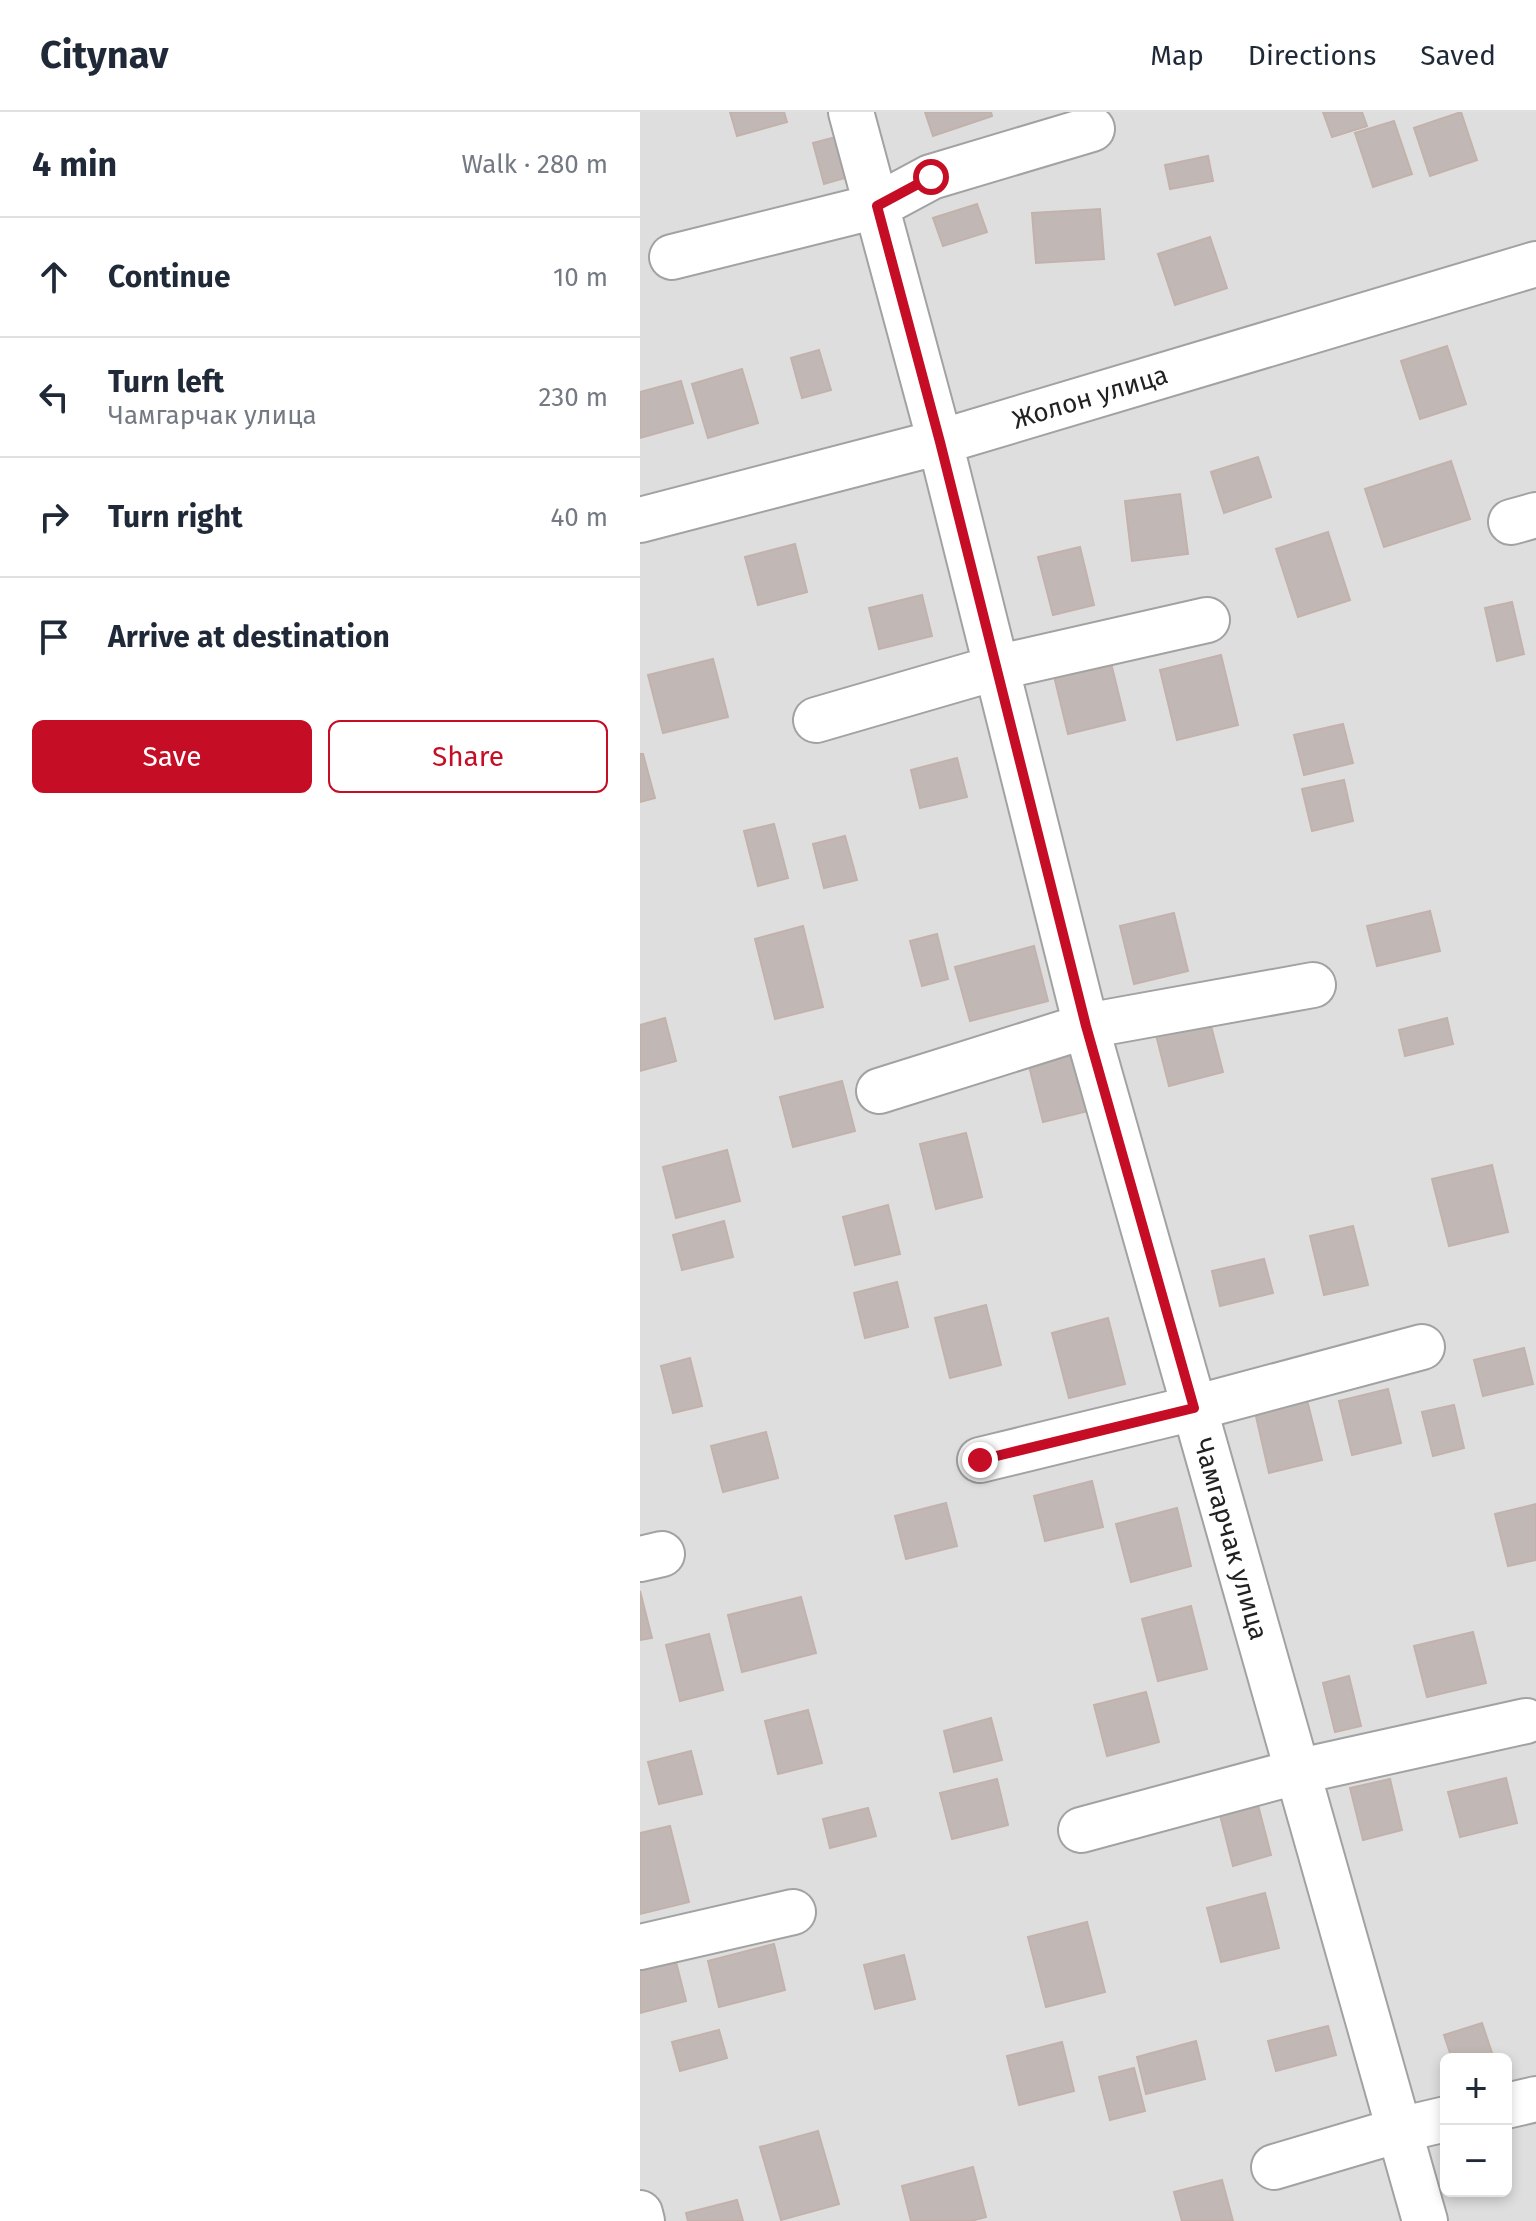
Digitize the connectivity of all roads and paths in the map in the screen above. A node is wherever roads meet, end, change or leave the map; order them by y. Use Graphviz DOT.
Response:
graph roads {
  1 [pos="851,112"];
  2 [pos="1092,129"];
  3 [pos="877,206"];
  4 [pos="672,257"];
  5 [pos="1536,264"];
  6 [pos="940,442"];
  7 [pos="640,520"];
  8 [pos="1207,620"];
  9 [pos="995,668"];
  10 [pos="816,720"];
  11 [pos="1313,985"];
  12 [pos="1086,1026"];
  13 [pos="879,1091"];
  14 [pos="1422,1347"];
  15 [pos="1194,1408"];
  16 [pos="980,1460"];
  17 [pos="1526,1721"];
  18 [pos="1296,1772"];
  19 [pos="1081,1830"];
  20 [pos="793,1912"];
  21 [pos="640,1947"];
  22 [pos="1536,2099"];
  23 [pos="1512,2105"];
  24 [pos="1440,2120"];
  25 [pos="1399,2130"];
  26 [pos="1274,2167"];
  27 [pos="640,2213"];
  28 [pos="642,2221"];
  29 [pos="1425,2221"];
  1 -- 3 [label="street, Чамгарчак улица"];
  2 -- 3 [label="street"];
  3 -- 4 [label="street"];
  3 -- 6 [label="street, Чамгарчак улица"];
  5 -- 6 [label="street, Жолон улица"];
  6 -- 7 [label="street, Жолон улица"];
  6 -- 9 [label="street, Чамгарчак улица"];
  8 -- 9 [label="street"];
  9 -- 10 [label="street"];
  9 -- 12 [label="street, Чамгарчак улица"];
  11 -- 12 [label="street"];
  12 -- 13 [label="street"];
  12 -- 15 [label="street, Чамгарчак улица"];
  14 -- 15 [label="street"];
  15 -- 16 [label="street"];
  15 -- 18 [label="street, Чамгарчак улица"];
  17 -- 18 [label="street"];
  18 -- 19 [label="street"];
  18 -- 25 [label="street, Чамгарчак улица"];
  20 -- 21 [label="street"];
  22 -- 23 [label="street"];
  24 -- 25 [label="street"];
  25 -- 26 [label="street"];
  25 -- 29 [label="street, Чамгарчак улица"];
  27 -- 28 [label="street"];
}
